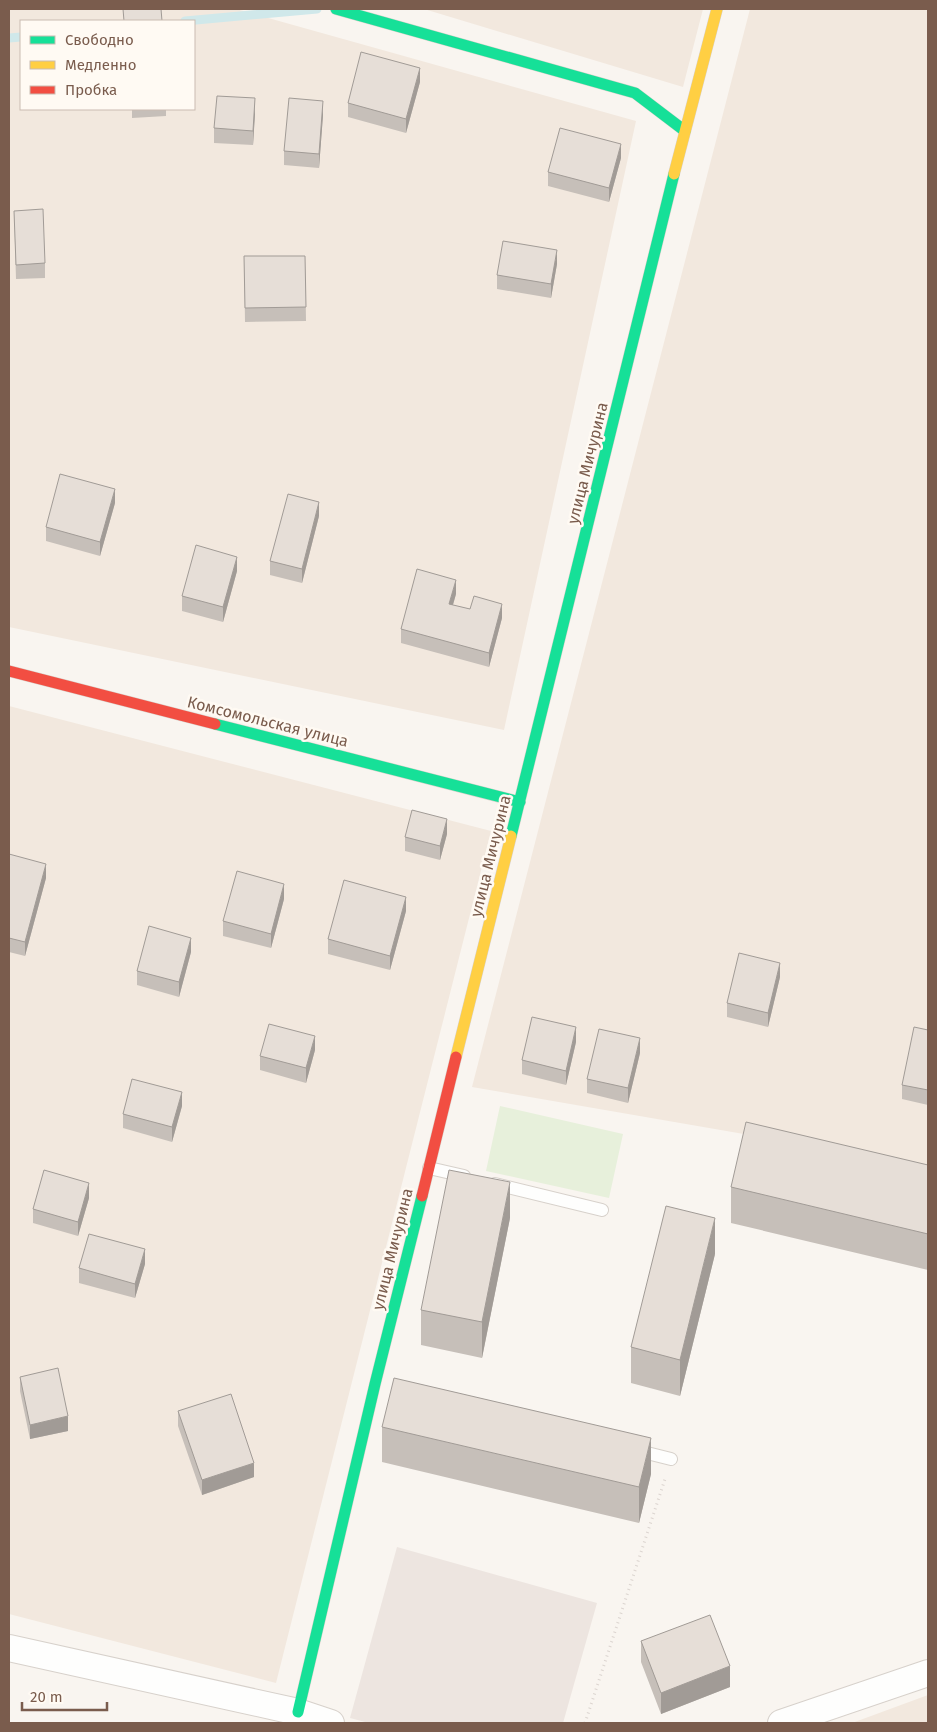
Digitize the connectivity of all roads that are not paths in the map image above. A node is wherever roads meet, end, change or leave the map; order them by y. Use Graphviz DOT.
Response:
graph roads {
  1 [pos="336,9"];
  2 [pos="717,9"];
  3 [pos="685,131"];
  4 [pos="9,671"];
  5 [pos="520,802"];
  6 [pos="429,1168"];
  7 [pos="602,1210"];
  8 [pos="624,1447"];
  9 [pos="671,1459"];
  10 [pos="9,1648"];
  11 [pos="928,1673"];
  12 [pos="298,1712"];
  13 [pos="331,1723"];
  14 [pos="782,1723"];
  1 -- 3 [label="street"];
  2 -- 3 [label="street, улица Мичурина"];
  3 -- 5 [label="street, улица Мичурина"];
  4 -- 5 [label="street, Комсомольская улица"];
  5 -- 6 [label="street, улица Мичурина"];
  6 -- 7 [label="lane"];
  6 -- 12 [label="street, улица Мичурина"];
  8 -- 9 [label="lane"];
  10 -- 12 [label="street"];
  11 -- 14 [label="street"];
  12 -- 13 [label="street"];
}
